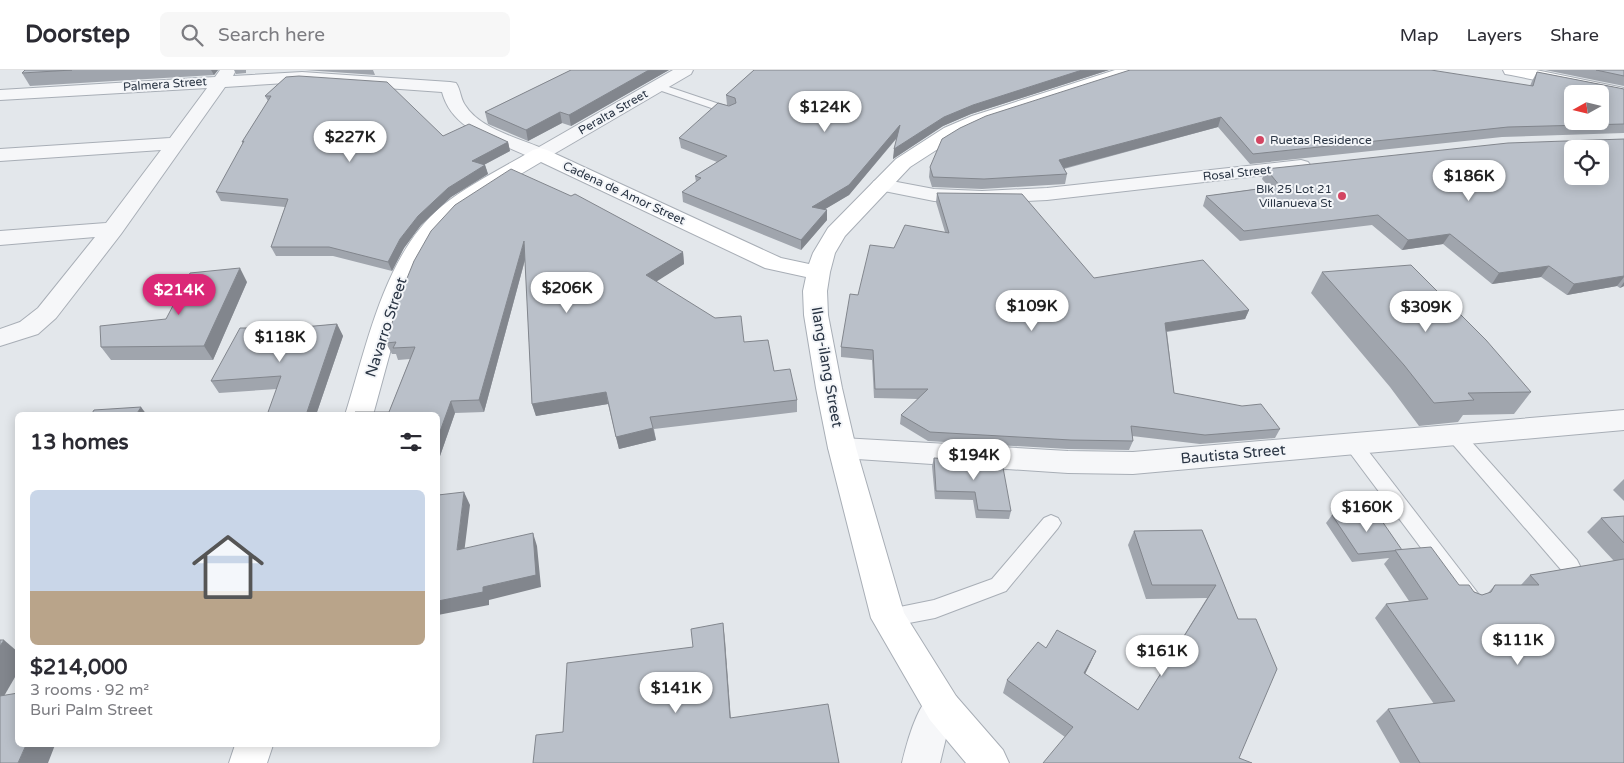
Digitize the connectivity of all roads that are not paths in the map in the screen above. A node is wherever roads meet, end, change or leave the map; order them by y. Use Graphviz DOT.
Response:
graph roads {
  1 [pos="100,70"];
  2 [pos="685,70"];
  3 [pos="1132,70"];
  4 [pos="1511,70"];
  5 [pos="225,75"];
  6 [pos="453,78"];
  7 [pos="657,86"];
  8 [pos="80,90"];
  9 [pos="1624,93"];
  10 [pos="0,95"];
  11 [pos="730,111"];
  12 [pos="176,143"];
  13 [pos="540,154"];
  14 [pos="0,155"];
  15 [pos="1319,164"];
  16 [pos="881,185"];
  17 [pos="113,229"];
  18 [pos="0,238"];
  19 [pos="818,272"];
  20 [pos="0,338"];
  21 [pos="360,412"];
  22 [pos="1624,420"];
  23 [pos="1455,435"];
  24 [pos="1353,444"];
  25 [pos="842,448"];
  26 [pos="1051,523"];
  27 [pos="1570,566"];
  28 [pos="1470,598"];
  29 [pos="888,618"];
  30 [pos="943,708"];
  31 [pos="253,747"];
  32 [pos="248,763"];
  33 [pos="921,763"];
  34 [pos="990,763"];
  1 -- 8 [label="street"];
  2 -- 7 [label="street, Peralta Street"];
  3 -- 16 [label="street, Ilang-ilang Street"];
  4 -- 9 [label="street"];
  5 -- 6 [label="street, Palmera Street"];
  5 -- 8 [label="street, Palmera Street"];
  5 -- 12 [label="street"];
  6 -- 13 [label="street, Cadena de Amor Street"];
  7 -- 11 [label="lane"];
  7 -- 13 [label="street, Peralta Street"];
  8 -- 10 [label="street, Palmera Street"];
  12 -- 14 [label="street"];
  12 -- 17 [label="street"];
  13 -- 19 [label="street, Cadena de Amor Street"];
  13 -- 21 [label="street, Navarro Street"];
  15 -- 16 [label="street, Rosal Street"];
  16 -- 19 [label="street, Ilang-ilang Street"];
  17 -- 18 [label="street"];
  17 -- 20 [label="street"];
  19 -- 25 [label="street, Ilang-ilang Street"];
  22 -- 23 [label="street, Bautista Street"];
  23 -- 24 [label="street, Bautista Street"];
  23 -- 27 [label="lane"];
  24 -- 25 [label="street, Bautista Street"];
  24 -- 28 [label="lane"];
  25 -- 29 [label="street, Ilang-ilang Street"];
  26 -- 29 [label="lane"];
  29 -- 30 [label="street, Ilang-ilang Street"];
  30 -- 33 [label="street"];
  30 -- 34 [label="street, Ilang-ilang Street"];
  31 -- 32 [label="street"];
}
